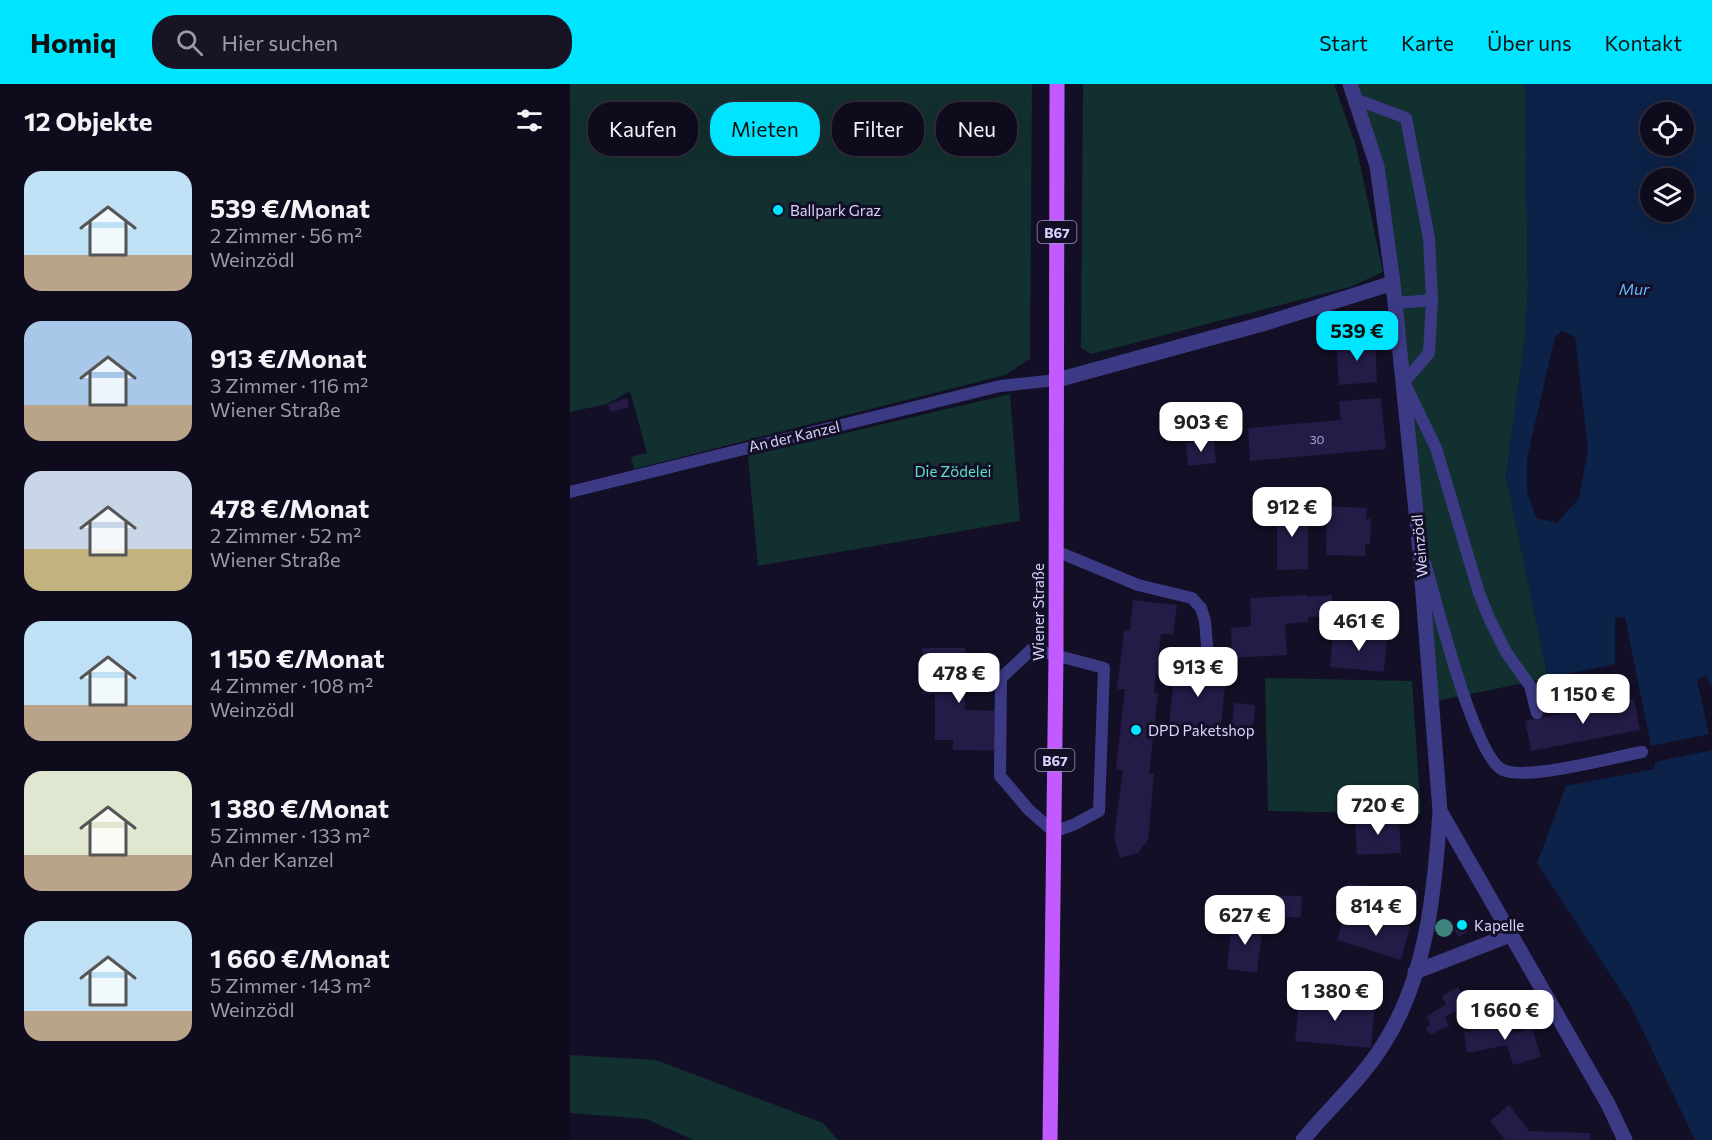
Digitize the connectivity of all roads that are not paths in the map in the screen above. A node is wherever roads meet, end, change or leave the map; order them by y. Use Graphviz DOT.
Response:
graph roads {
  1 [pos="1057,84"];
  2 [pos="1353,91"];
  3 [pos="1393,283"];
  4 [pos="1432,300"];
  5 [pos="1396,303"];
  6 [pos="1057,380"];
  7 [pos="1404,382"];
  8 [pos="570,492"];
  9 [pos="1419,542"];
  10 [pos="1056,551"];
  11 [pos="1056,655"];
  12 [pos="1208,658"];
  13 [pos="1537,713"];
  14 [pos="1642,752"];
  15 [pos="1440,811"];
  16 [pos="1054,832"];
  17 [pos="1510,935"];
  18 [pos="1415,972"];
  19 [pos="1050,1140"];
  20 [pos="1303,1140"];
  21 [pos="1625,1140"];
  1 -- 6 [label="main road, Wiener Straße / B67"];
  2 -- 3 [label="street, Weinzödl"];
  2 -- 4 [label="lane"];
  3 -- 5 [label="street, Weinzödl"];
  3 -- 6 [label="street"];
  4 -- 5 [label="lane"];
  4 -- 7 [label="lane"];
  5 -- 7 [label="street, Weinzödl"];
  6 -- 8 [label="lane, An der Kanzel"];
  6 -- 10 [label="main road, Wiener Straße / B67"];
  7 -- 9 [label="street, Weinzödl"];
  7 -- 13 [label="lane"];
  9 -- 14 [label="lane"];
  9 -- 15 [label="street, Weinzödl"];
  10 -- 11 [label="main road, Wiener Straße / B67"];
  10 -- 12 [label="lane"];
  11 -- 16 [label="main road, Wiener Straße / B67"];
  11 -- 16 [label="lane"];
  11 -- 16 [label="lane"];
  15 -- 17 [label="street, Weinzödl"];
  15 -- 18 [label="street"];
  16 -- 19 [label="main road, Wiener Straße / B67"];
  17 -- 18 [label="street"];
  17 -- 21 [label="street, Weinzödl"];
  18 -- 20 [label="street"];
}
